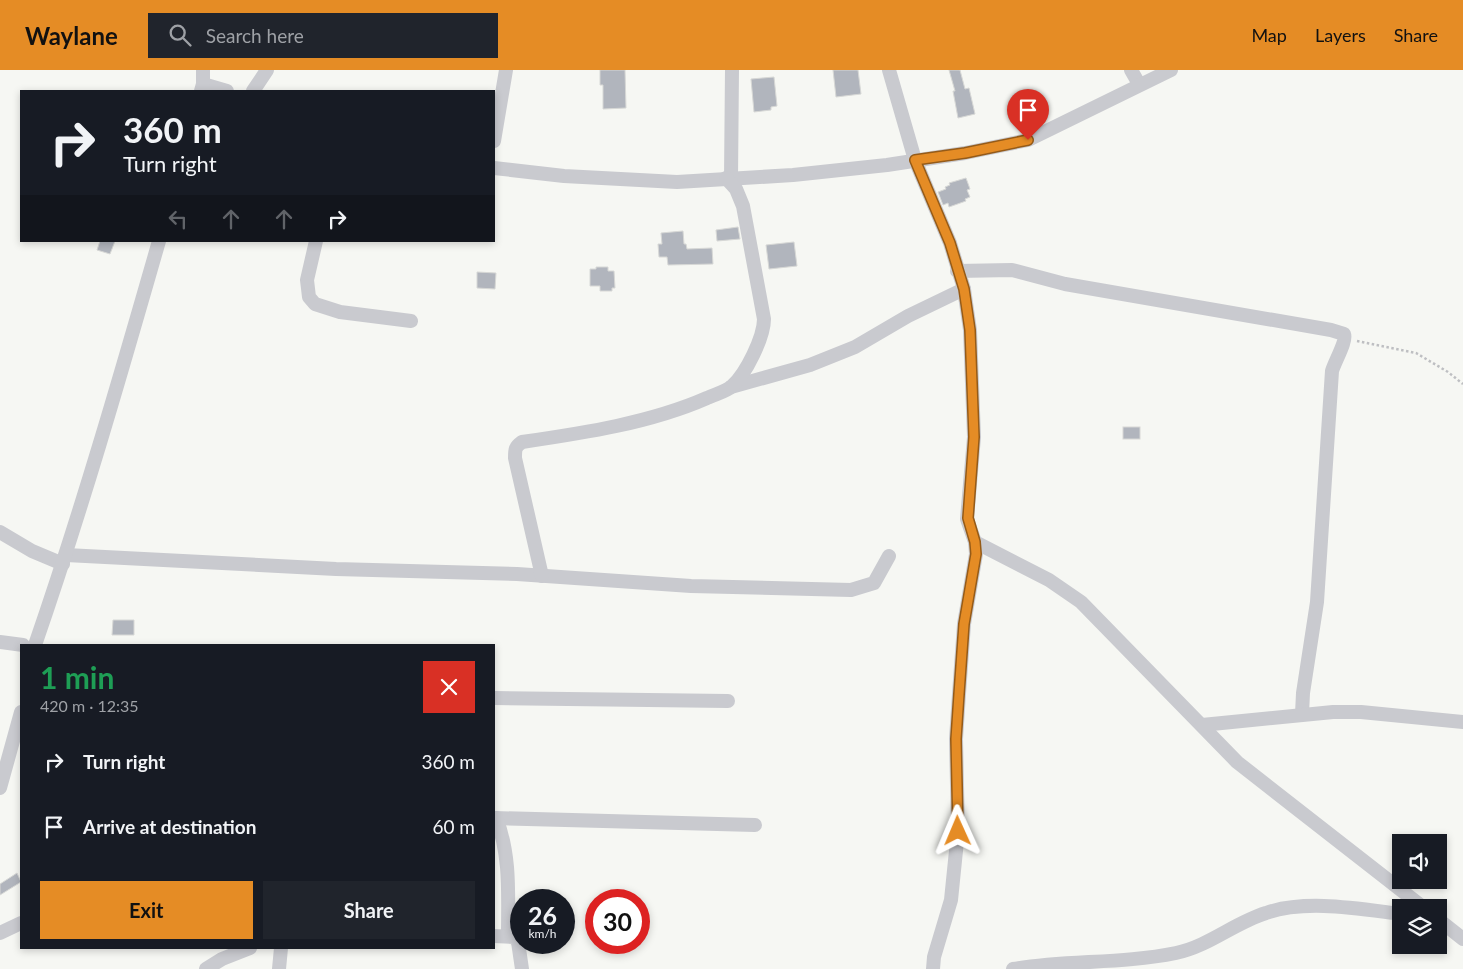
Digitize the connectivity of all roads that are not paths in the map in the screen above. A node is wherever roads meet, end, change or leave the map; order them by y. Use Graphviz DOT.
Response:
graph roads {
  1 [pos="267,70"];
  2 [pos="506,70"];
  3 [pos="732,70"];
  4 [pos="889,70"];
  5 [pos="1132,70"];
  6 [pos="1171,70"];
  7 [pos="202,82"];
  8 [pos="1139,84"];
  9 [pos="224,90"];
  10 [pos="254,90"];
  11 [pos="495,135"];
  12 [pos="915,160"];
  13 [pos="495,168"];
  14 [pos="729,178"];
  15 [pos="158,242"];
  16 [pos="316,242"];
  17 [pos="957,270"];
  18 [pos="964,289"];
  19 [pos="411,321"];
  20 [pos="731,387"];
  21 [pos="0,532"];
  22 [pos="975,542"];
  23 [pos="889,556"];
  24 [pos="65,559"];
  25 [pos="542,576"];
  26 [pos="0,642"];
  27 [pos="35,644"];
  28 [pos="20,645"];
  29 [pos="495,698"];
  30 [pos="728,702"];
  31 [pos="1302,714"];
  32 [pos="20,715"];
  33 [pos="1463,722"];
  34 [pos="1202,725"];
  35 [pos="2,773"];
  36 [pos="0,788"];
  37 [pos="495,818"];
  38 [pos="755,825"];
  39 [pos="1412,899"];
  40 [pos="1392,913"];
  41 [pos="20,923"];
  42 [pos="1447,926"];
  43 [pos="0,933"];
  44 [pos="501,936"];
  45 [pos="1463,939"];
  46 [pos="281,949"];
  47 [pos="232,950"];
  48 [pos="206,969"];
  49 [pos="279,969"];
  50 [pos="522,969"];
  51 [pos="934,969"];
  52 [pos="1013,969"];
  1 -- 10 [label="street"];
  2 -- 11 [label="street"];
  3 -- 14 [label="street"];
  4 -- 12 [label="street"];
  5 -- 8 [label="street"];
  6 -- 8 [label="street"];
  7 -- 9 [label="street"];
  8 -- 12 [label="street"];
  12 -- 14 [label="street"];
  12 -- 17 [label="street"];
  13 -- 14 [label="street"];
  14 -- 20 [label="street"];
  15 -- 24 [label="street"];
  16 -- 19 [label="street"];
  17 -- 18 [label="street"];
  17 -- 31 [label="street"];
  18 -- 20 [label="street"];
  18 -- 22 [label="street"];
  20 -- 25 [label="street"];
  21 -- 24 [label="street"];
  22 -- 34 [label="street"];
  22 -- 51 [label="street"];
  23 -- 25 [label="street"];
  24 -- 25 [label="street"];
  24 -- 27 [label="street"];
  26 -- 28 [label="street"];
  29 -- 30 [label="street"];
  31 -- 33 [label="street"];
  31 -- 34 [label="street"];
  32 -- 35 [label="street"];
  34 -- 39 [label="street"];
  35 -- 36 [label="street"];
  37 -- 38 [label="street"];
  37 -- 44 [label="street"];
  40 -- 52 [label="street"];
  41 -- 43 [label="street"];
  42 -- 45 [label="street"];
  44 -- 50 [label="street"];
  46 -- 49 [label="street"];
  47 -- 48 [label="street"];
}
